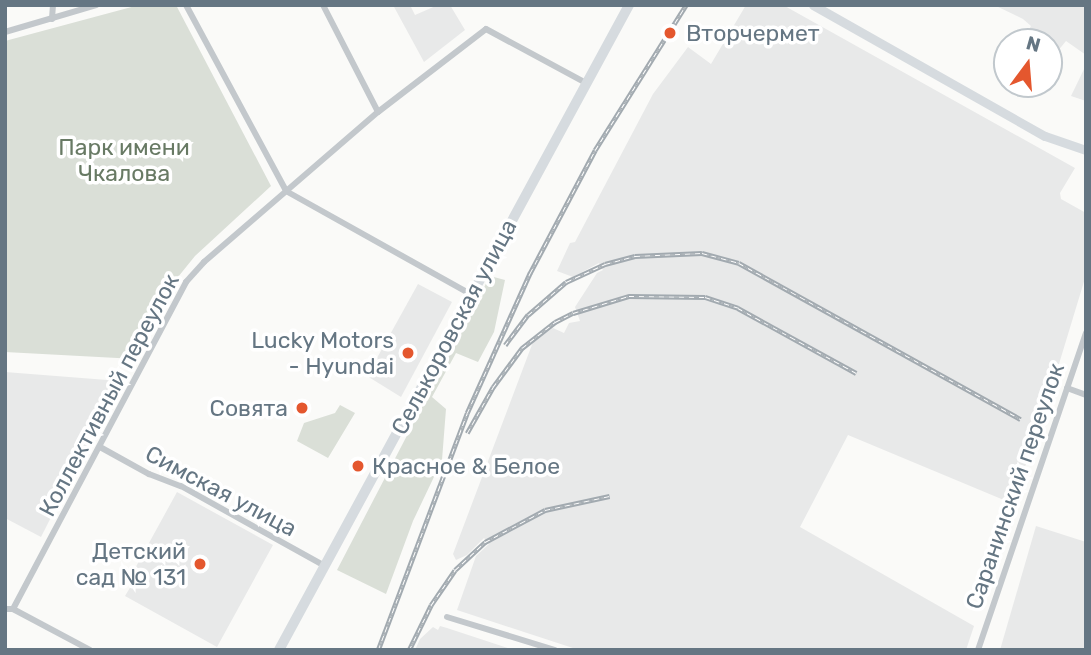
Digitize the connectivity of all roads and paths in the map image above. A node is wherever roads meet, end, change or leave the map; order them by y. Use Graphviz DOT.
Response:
graph roads {
  1 [pos="53,5"];
  2 [pos="96,5"];
  3 [pos="186,5"];
  4 [pos="323,5"];
  5 [pos="629,5"];
  6 [pos="813,5"];
  7 [pos="52,19"];
  8 [pos="5,32"];
  9 [pos="586,83"];
  10 [pos="378,112"];
  11 [pos="1086,150"];
  12 [pos="286,191"];
  13 [pos="470,295"];
  14 [pos="1086,333"];
  15 [pos="1067,388"];
  16 [pos="1086,395"];
  17 [pos="100,447"];
  18 [pos="325,566"];
  19 [pos="9,609"];
  20 [pos="447,617"];
  21 [pos="90,650"];
  22 [pos="279,650"];
  23 [pos="555,650"];
  24 [pos="978,650"];
  1 -- 7 [label="street"];
  2 -- 7 [label="street"];
  3 -- 12 [label="street"];
  4 -- 10 [label="street"];
  5 -- 9 [label="main road, Селькоровская улица"];
  6 -- 11 [label="main road"];
  7 -- 8 [label="street"];
  9 -- 10 [label="street, Коллективный переулок"];
  9 -- 13 [label="main road, Селькоровская улица"];
  10 -- 12 [label="street, Коллективный переулок"];
  12 -- 13 [label="street"];
  12 -- 17 [label="street, Коллективный переулок"];
  13 -- 18 [label="main road, Селькоровская улица"];
  14 -- 15 [label="street, Саранинский переулок"];
  15 -- 16 [label="street"];
  15 -- 24 [label="street, Саранинский переулок"];
  17 -- 18 [label="street, Симская улица"];
  17 -- 19 [label="street, Коллективный переулок"];
  18 -- 22 [label="main road, Селькоровская улица"];
  19 -- 21 [label="street"];
  20 -- 23 [label="street"];
}
